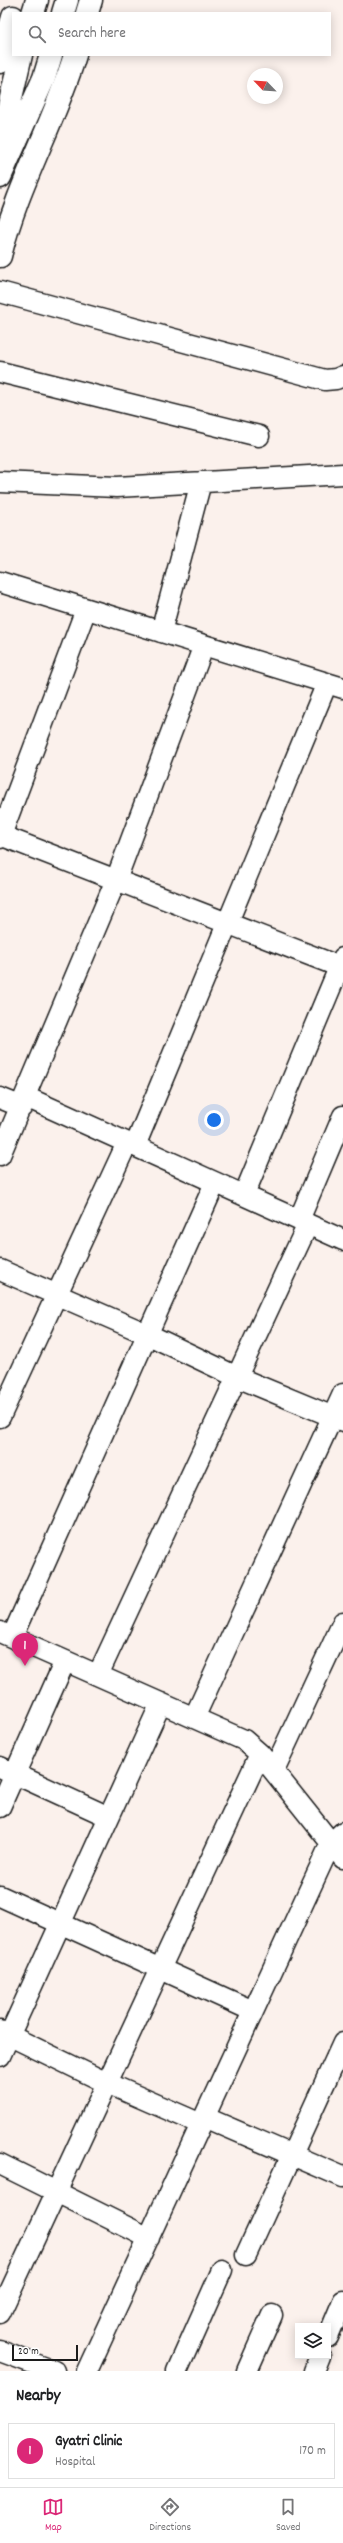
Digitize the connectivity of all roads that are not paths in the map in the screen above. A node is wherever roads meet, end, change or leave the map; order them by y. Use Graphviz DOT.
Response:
graph roads {
  1 [pos="18,0"];
  2 [pos="37,0"];
  3 [pos="67,0"];
  4 [pos="91,0"];
  5 [pos="14,12"];
  6 [pos="33,12"];
  7 [pos="63,12"];
  8 [pos="87,12"];
  9 [pos="12,21"];
  10 [pos="21,56"];
  11 [pos="51,56"];
  12 [pos="75,56"];
  13 [pos="0,62"];
  14 [pos="0,145"];
  15 [pos="0,177"];
  16 [pos="0,256"];
  17 [pos="0,292"];
  18 [pos="0,372"];
  19 [pos="343,376"];
  20 [pos="259,436"];
  21 [pos="343,474"];
  22 [pos="0,482"];
  23 [pos="202,482"];
  24 [pos="0,582"];
  25 [pos="86,609"];
  26 [pos="161,632"];
  27 [pos="204,645"];
  28 [pos="335,686"];
  29 [pos="0,836"];
  30 [pos="116,880"];
  31 [pos="228,924"];
  32 [pos="342,965"];
  33 [pos="0,1098"];
  34 [pos="24,1102"];
  35 [pos="343,1116"];
  36 [pos="131,1144"];
  37 [pos="0,1155"];
  38 [pos="215,1183"];
  39 [pos="244,1195"];
  40 [pos="303,1222"];
  41 [pos="343,1240"];
  42 [pos="0,1270"];
  43 [pos="57,1294"];
  44 [pos="148,1334"];
  45 [pos="237,1377"];
  46 [pos="343,1394"];
  47 [pos="0,1417"];
  48 [pos="338,1419"];
  49 [pos="343,1622"];
  50 [pos="6,1634"];
  51 [pos="66,1661"];
  52 [pos="98,1675"];
  53 [pos="161,1703"];
  54 [pos="194,1718"];
  55 [pos="260,1754"];
  56 [pos="8,1770"];
  57 [pos="274,1770"];
  58 [pos="0,1807"];
  59 [pos="109,1817"];
  60 [pos="337,1838"];
  61 [pos="343,1858"];
  62 [pos="0,1896"];
  63 [pos="60,1923"];
  64 [pos="160,1970"];
  65 [pos="253,2011"];
  66 [pos="5,2033"];
  67 [pos="343,2043"];
  68 [pos="0,2056"];
  69 [pos="107,2083"];
  70 [pos="203,2120"];
  71 [pos="292,2155"];
  72 [pos="0,2164"];
  73 [pos="343,2177"];
  74 [pos="57,2192"];
  75 [pos="149,2238"];
  76 [pos="246,2255"];
  77 [pos="222,2270"];
  78 [pos="343,2302"];
  79 [pos="0,2313"];
  80 [pos="272,2315"];
  81 [pos="331,2330"];
  82 [pos="0,2351"];
  83 [pos="319,2359"];
  84 [pos="54,2371"];
  85 [pos="87,2371"];
  86 [pos="177,2371"];
  87 [pos="247,2371"];
  88 [pos="314,2371"];
  1 -- 5 [label="main road"];
  2 -- 6 [label="main road"];
  3 -- 7 [label="main road"];
  4 -- 8 [label="main road"];
  9 -- 13 [label="main road"];
  10 -- 14 [label="main road"];
  11 -- 15 [label="main road"];
  12 -- 16 [label="main road"];
  17 -- 19 [label="street"];
  18 -- 20 [label="street"];
  21 -- 23 [label="street"];
  22 -- 23 [label="street"];
  23 -- 26 [label="street"];
  24 -- 25 [label="street"];
  25 -- 26 [label="street"];
  25 -- 29 [label="street"];
  26 -- 27 [label="street"];
  27 -- 28 [label="street"];
  27 -- 30 [label="street"];
  28 -- 31 [label="street"];
  29 -- 30 [label="street"];
  30 -- 31 [label="street"];
  30 -- 34 [label="street"];
  31 -- 32 [label="street"];
  31 -- 36 [label="street"];
  32 -- 39 [label="street"];
  33 -- 34 [label="street"];
  34 -- 36 [label="street"];
  34 -- 37 [label="street"];
  35 -- 40 [label="street"];
  36 -- 38 [label="street"];
  36 -- 43 [label="street"];
  38 -- 39 [label="street"];
  38 -- 44 [label="street"];
  39 -- 40 [label="street"];
  40 -- 41 [label="street"];
  40 -- 45 [label="street"];
  42 -- 43 [label="street"];
  43 -- 44 [label="street"];
  43 -- 47 [label="street"];
  44 -- 45 [label="street"];
  44 -- 50 [label="street"];
  45 -- 48 [label="street"];
  45 -- 52 [label="street"];
  46 -- 48 [label="street"];
  48 -- 54 [label="street"];
  49 -- 57 [label="street"];
  50 -- 51 [label="street"];
  51 -- 52 [label="street"];
  51 -- 56 [label="street"];
  52 -- 53 [label="street"];
  53 -- 54 [label="street"];
  53 -- 59 [label="street"];
  54 -- 55 [label="street"];
  55 -- 57 [label="street"];
  55 -- 64 [label="street"];
  56 -- 58 [label="street"];
  56 -- 59 [label="street"];
  57 -- 60 [label="street"];
  59 -- 63 [label="street"];
  60 -- 61 [label="street"];
  60 -- 65 [label="street"];
  62 -- 63 [label="street"];
  63 -- 64 [label="street"];
  63 -- 66 [label="street"];
  64 -- 65 [label="street"];
  64 -- 69 [label="street"];
  65 -- 70 [label="street"];
  66 -- 68 [label="street"];
  66 -- 69 [label="street"];
  67 -- 71 [label="street"];
  69 -- 70 [label="street"];
  69 -- 74 [label="street"];
  70 -- 71 [label="street"];
  70 -- 75 [label="street"];
  71 -- 73 [label="street"];
  71 -- 76 [label="street"];
  72 -- 74 [label="street"];
  74 -- 75 [label="street"];
  74 -- 79 [label="street"];
  75 -- 85 [label="street"];
  77 -- 86 [label="street"];
  78 -- 81 [label="street"];
  80 -- 87 [label="street"];
  82 -- 84 [label="street"];
  83 -- 88 [label="street"];
}
